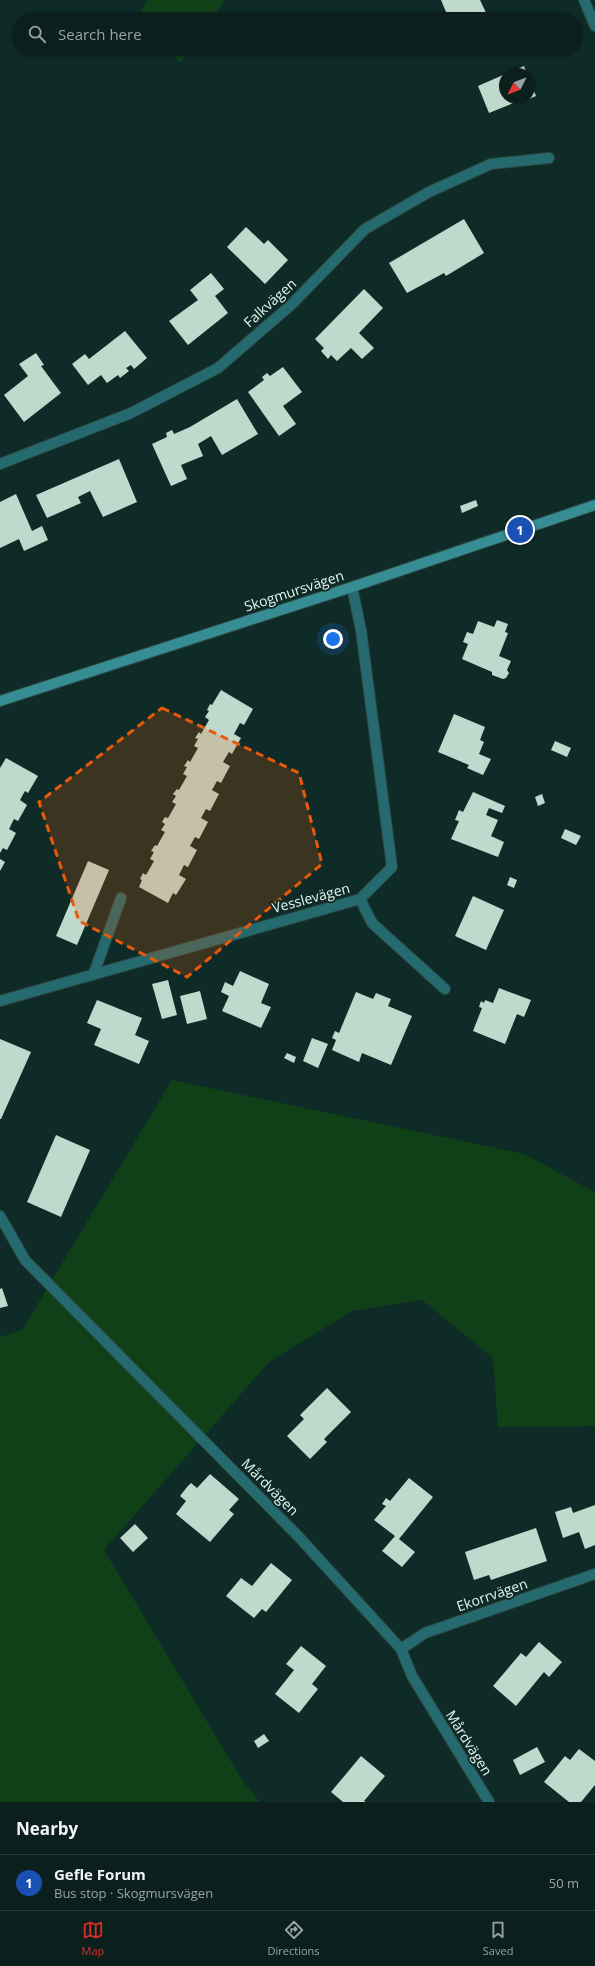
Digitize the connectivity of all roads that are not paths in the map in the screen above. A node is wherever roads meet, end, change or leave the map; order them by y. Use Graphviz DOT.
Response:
graph roads {
  1 [pos="584,0"];
  2 [pos="595,26"];
  3 [pos="549,158"];
  4 [pos="0,464"];
  5 [pos="595,505"];
  6 [pos="352,587"];
  7 [pos="0,701"];
  8 [pos="121,898"];
  9 [pos="360,899"];
  10 [pos="94,973"];
  11 [pos="445,989"];
  12 [pos="0,1000"];
  13 [pos="0,1216"];
  14 [pos="595,1574"];
  15 [pos="401,1649"];
  16 [pos="489,1802"];
  1 -- 2 [label="street"];
  3 -- 4 [label="street, Falkvägen"];
  5 -- 6 [label="street, Skogmursvägen"];
  6 -- 7 [label="street, Skogmursvägen"];
  6 -- 9 [label="street, Vesslevägen"];
  8 -- 10 [label="street"];
  9 -- 10 [label="street, Vesslevägen"];
  9 -- 11 [label="street"];
  10 -- 12 [label="street, Vesslevägen"];
  13 -- 15 [label="street, Mårdvägen"];
  14 -- 15 [label="street, Ekorrvägen"];
  15 -- 16 [label="street, Mårdvägen"];
}
